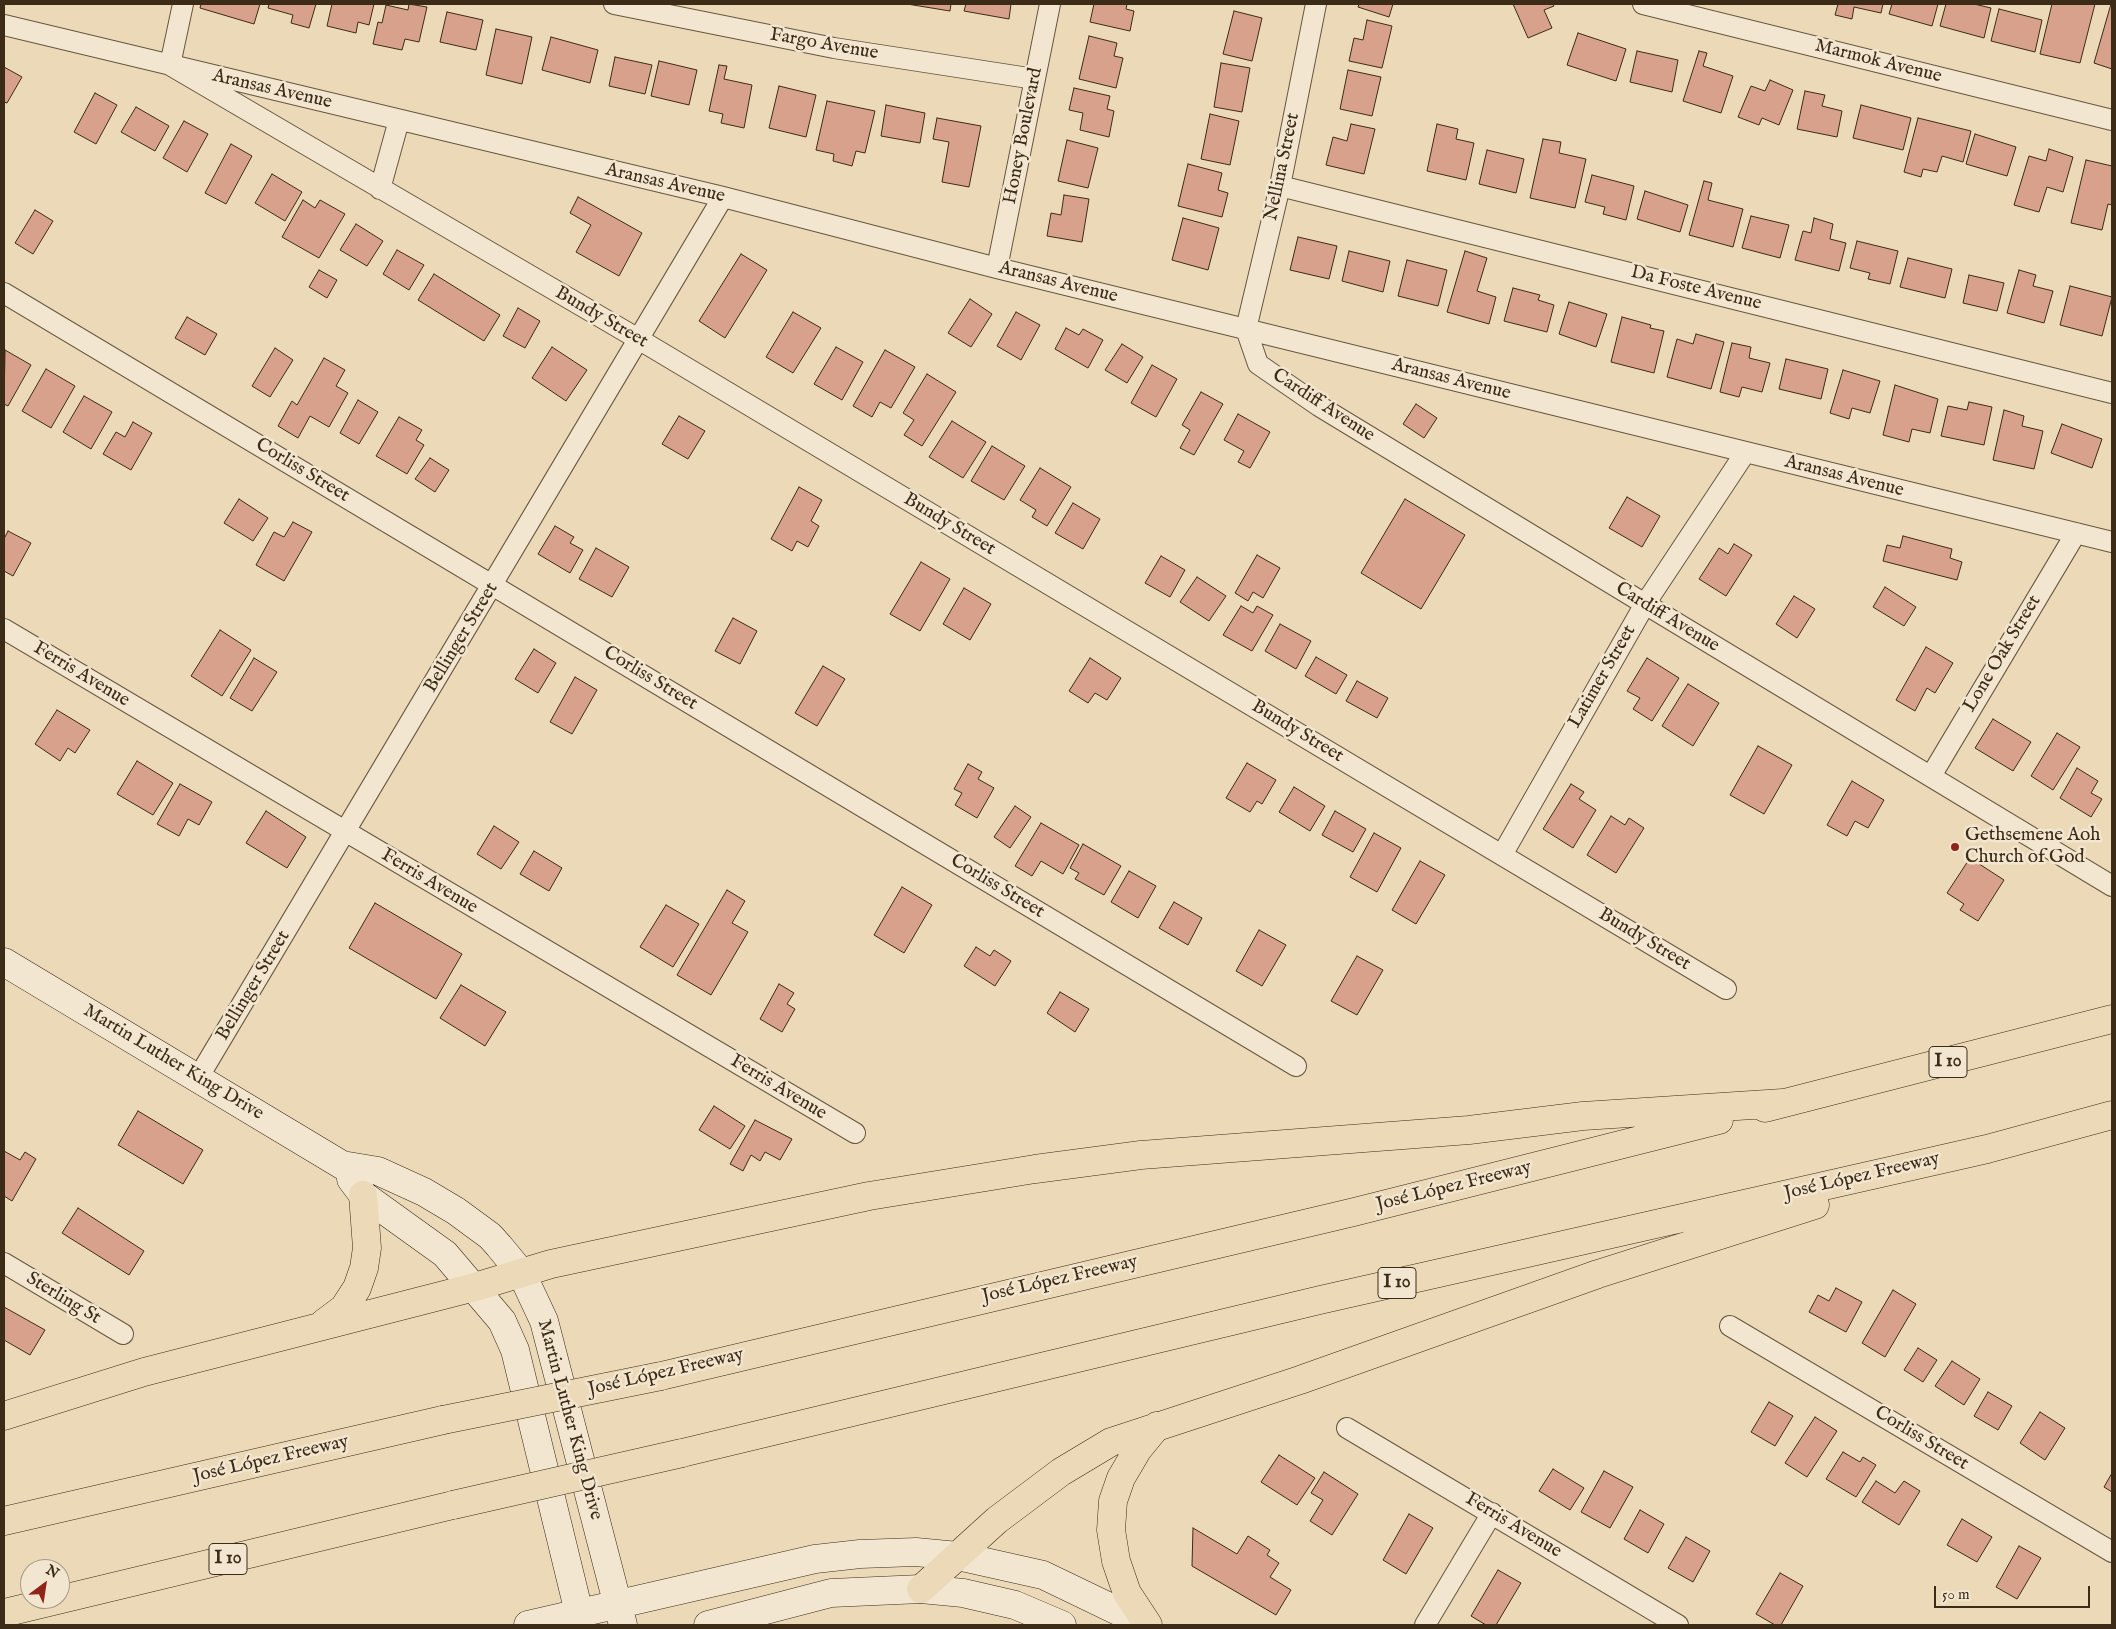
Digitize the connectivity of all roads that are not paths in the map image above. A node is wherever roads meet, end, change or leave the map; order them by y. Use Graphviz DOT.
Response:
graph roads {
  1 [pos="182,4"];
  2 [pos="614,4"];
  3 [pos="1050,4"];
  4 [pos="1316,4"];
  5 [pos="1643,4"];
  6 [pos="4,24"];
  7 [pos="170,65"];
  8 [pos="1036,79"];
  9 [pos="399,120"];
  10 [pos="2112,120"];
  11 [pos="1280,186"];
  12 [pos="380,190"];
  13 [pos="724,197"];
  14 [pos="997,268"];
  15 [pos="4,293"];
  16 [pos="1246,329"];
  17 [pos="640,340"];
  18 [pos="2112,393"];
  19 [pos="1745,453"];
  20 [pos="2076,533"];
  21 [pos="2112,542"];
  22 [pos="494,585"];
  23 [pos="1645,604"];
  24 [pos="4,629"];
  25 [pos="1931,776"];
  26 [pos="346,833"];
  27 [pos="1502,855"];
  28 [pos="2112,886"];
  29 [pos="4,962"];
  30 [pos="1726,989"];
  31 [pos="2112,1019"];
  32 [pos="1296,1066"];
  33 [pos="198,1078"];
  34 [pos="1783,1104"];
  35 [pos="2112,1115"];
  36 [pos="855,1133"];
  37 [pos="1987,1149"];
  38 [pos="342,1165"];
  39 [pos="362,1195"];
  40 [pos="4,1263"];
  41 [pos="522,1274"];
  42 [pos="475,1287"];
  43 [pos="321,1325"];
  44 [pos="1730,1326"];
  45 [pos="123,1334"];
  46 [pos="4,1416"];
  47 [pos="1157,1426"];
  48 [pos="1348,1428"];
  49 [pos="1492,1513"];
  50 [pos="4,1521"];
  51 [pos="2112,1552"];
  52 [pos="958,1556"];
  53 [pos="922,1589"];
  54 [pos="4,1613"];
  55 [pos="621,1615"];
  56 [pos="580,1619"];
  57 [pos="528,1625"];
  58 [pos="708,1625"];
  59 [pos="1062,1625"];
  60 [pos="1147,1625"];
  61 [pos="1425,1625"];
  62 [pos="1678,1625"];
  1 -- 7 [label="street"];
  2 -- 8 [label="street, Fargo Avenue"];
  3 -- 8 [label="street, Honey Boulevard"];
  4 -- 11 [label="street, Nellina Street"];
  5 -- 10 [label="street, Marmok Avenue"];
  6 -- 7 [label="street, Aransas Avenue"];
  7 -- 9 [label="street, Aransas Avenue"];
  7 -- 12 [label="street, Bundy Street"];
  8 -- 14 [label="street, Honey Boulevard"];
  9 -- 12 [label="street"];
  9 -- 13 [label="street, Aransas Avenue"];
  11 -- 16 [label="street, Nellina Street"];
  11 -- 18 [label="street, Da Foste Avenue"];
  12 -- 17 [label="street, Bundy Street"];
  13 -- 14 [label="street, Aransas Avenue"];
  13 -- 17 [label="street, Bellinger Street"];
  14 -- 16 [label="street, Aransas Avenue"];
  15 -- 22 [label="street, Corliss Street"];
  16 -- 19 [label="street, Aransas Avenue"];
  16 -- 23 [label="street, Cardiff Avenue"];
  17 -- 22 [label="street, Bellinger Street"];
  17 -- 27 [label="street, Bundy Street"];
  19 -- 20 [label="street, Aransas Avenue"];
  19 -- 23 [label="street, Latimer Street"];
  20 -- 21 [label="street, Aransas Avenue"];
  20 -- 25 [label="street, Lone Oak Street"];
  22 -- 26 [label="street, Bellinger Street"];
  22 -- 32 [label="street, Corliss Street"];
  23 -- 25 [label="street, Cardiff Avenue"];
  23 -- 27 [label="street, Latimer Street"];
  24 -- 26 [label="street, Ferris Avenue"];
  25 -- 28 [label="street, Cardiff Avenue"];
  26 -- 33 [label="street, Bellinger Street"];
  26 -- 36 [label="street, Ferris Avenue"];
  27 -- 30 [label="street, Bundy Street"];
  29 -- 33 [label="main road, Martin Luther King Drive"];
  31 -- 34 [label="highway, José López Freeway / I 10"];
  33 -- 38 [label="main road, Martin Luther King Drive"];
  34 -- 41 [label="highway"];
  34 -- 50 [label="highway, José López Freeway / I 10, bridge"];
  35 -- 37 [label="highway, José López Freeway / I 10"];
  37 -- 47 [label="highway"];
  37 -- 54 [label="highway, José López Freeway / I 10, bridge"];
  38 -- 39 [label="main road, Martin Luther King Drive"];
  38 -- 41 [label="main road, Martin Luther King Drive"];
  39 -- 42 [label="main road, Martin Luther King Drive"];
  39 -- 43 [label="highway"];
  40 -- 45 [label="street, Sterling St"];
  41 -- 42 [label="highway"];
  41 -- 55 [label="main road, Martin Luther King Drive"];
  42 -- 43 [label="highway"];
  42 -- 56 [label="main road, Martin Luther King Drive"];
  43 -- 46 [label="highway"];
  44 -- 51 [label="street, Corliss Street"];
  47 -- 52 [label="highway"];
  47 -- 60 [label="highway"];
  48 -- 49 [label="street, Ferris Avenue"];
  49 -- 61 [label="street"];
  49 -- 62 [label="street, Ferris Avenue"];
  52 -- 53 [label="highway"];
  52 -- 55 [label="main road"];
  52 -- 60 [label="main road"];
  53 -- 58 [label="main road"];
  53 -- 59 [label="main road"];
  55 -- 56 [label="main road"];
  56 -- 57 [label="main road"];
}
